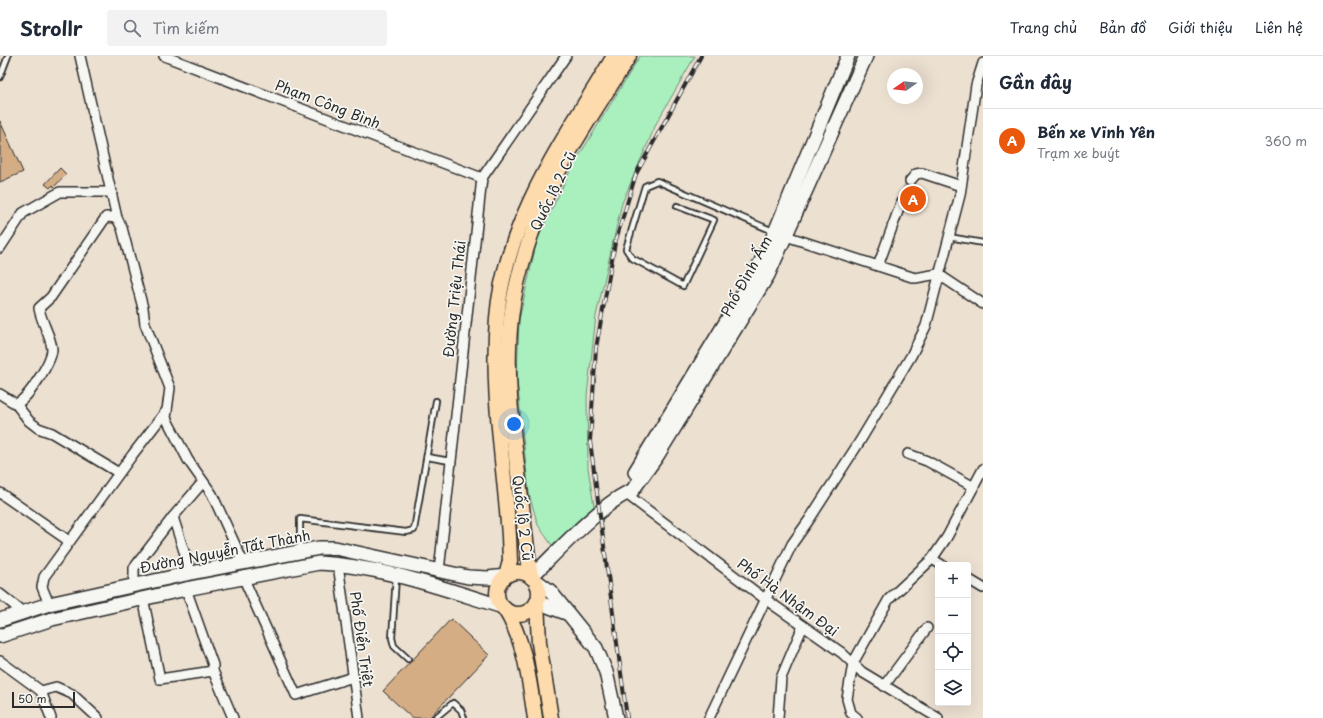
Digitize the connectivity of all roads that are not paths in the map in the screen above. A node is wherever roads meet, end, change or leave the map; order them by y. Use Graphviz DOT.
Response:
graph roads {
  1 [pos="8,56"];
  2 [pos="80,56"];
  3 [pos="164,56"];
  4 [pos="566,56"];
  5 [pos="614,56"];
  6 [pos="629,56"];
  7 [pos="848,56"];
  8 [pos="866,56"];
  9 [pos="983,64"];
  10 [pos="0,77"];
  11 [pos="482,178"];
  12 [pos="910,181"];
  13 [pos="961,186"];
  14 [pos="112,192"];
  15 [pos="901,203"];
  16 [pos="678,206"];
  17 [pos="117,218"];
  18 [pos="780,234"];
  19 [pos="948,237"];
  20 [pos="983,243"];
  21 [pos="0,248"];
  22 [pos="878,266"];
  23 [pos="938,274"];
  24 [pos="983,304"];
  25 [pos="0,394"];
  26 [pos="436,401"];
  27 [pos="16,404"];
  28 [pos="168,409"];
  29 [pos="908,454"];
  30 [pos="427,457"];
  31 [pos="450,461"];
  32 [pos="983,469"];
  33 [pos="119,473"];
  34 [pos="203,482"];
  35 [pos="974,487"];
  36 [pos="0,493"];
  37 [pos="625,493"];
  38 [pos="173,517"];
  39 [pos="69,541"];
  40 [pos="300,550"];
  41 [pos="932,559"];
  42 [pos="243,562"];
  43 [pos="937,562"];
  44 [pos="338,564"];
  45 [pos="439,571"];
  46 [pos="191,573"];
  47 [pos="396,576"];
  48 [pos="506,576"];
  49 [pos="243,577"];
  50 [pos="531,577"];
  51 [pos="971,581"];
  52 [pos="134,585"];
  53 [pos="983,588"];
  54 [pos="186,589"];
  55 [pos="0,594"];
  56 [pos="142,598"];
  57 [pos="765,600"];
  58 [pos="537,602"];
  59 [pos="49,604"];
  60 [pos="503,607"];
  61 [pos="23,612"];
  62 [pos="569,614"];
  63 [pos="0,620"];
  64 [pos="803,626"];
  65 [pos="927,628"];
  66 [pos="0,636"];
  67 [pos="408,659"];
  68 [pos="0,661"];
  69 [pos="853,663"];
  70 [pos="213,671"];
  71 [pos="353,677"];
  72 [pos="884,686"];
  73 [pos="41,691"];
  74 [pos="51,718"];
  75 [pos="98,718"];
  76 [pos="233,718"];
  77 [pos="359,718"];
  78 [pos="435,718"];
  79 [pos="464,718"];
  80 [pos="535,718"];
  81 [pos="551,718"];
  82 [pos="616,718"];
  83 [pos="709,718"];
  84 [pos="778,718"];
  85 [pos="857,718"];
  86 [pos="938,718"];
  1 -- 10 [label="lane"];
  2 -- 14 [label="street"];
  3 -- 11 [label="street, Phạm Công Bình"];
  4 -- 11 [label="street, Đường Triệu Thái"];
  5 -- 48 [label="main road, Quốc lộ 2 Cũ"];
  6 -- 50 [label="main road, Quốc lộ 2 Cũ"];
  7 -- 18 [label="main road, Phố Đình Ấm"];
  8 -- 18 [label="main road, Phố Đình Ấm"];
  9 -- 13 [label="street"];
  11 -- 31 [label="street, Đường Triệu Thái"];
  12 -- 13 [label="street"];
  13 -- 19 [label="street"];
  14 -- 17 [label="street"];
  14 -- 21 [label="street"];
  15 -- 22 [label="street"];
  16 -- 18 [label="lane"];
  17 -- 27 [label="street"];
  17 -- 28 [label="street"];
  18 -- 22 [label="street"];
  18 -- 37 [label="main road, Phố Đình Ấm"];
  19 -- 20 [label="lane"];
  19 -- 23 [label="street"];
  22 -- 23 [label="street"];
  23 -- 24 [label="street"];
  23 -- 57 [label="street"];
  25 -- 27 [label="street"];
  26 -- 30 [label="lane"];
  27 -- 33 [label="street"];
  28 -- 33 [label="street"];
  28 -- 34 [label="street"];
  29 -- 35 [label="street"];
  30 -- 31 [label="lane"];
  30 -- 40 [label="lane"];
  31 -- 45 [label="street, Đường Triệu Thái"];
  32 -- 35 [label="street"];
  33 -- 39 [label="street"];
  34 -- 38 [label="street"];
  34 -- 42 [label="street"];
  35 -- 41 [label="street"];
  36 -- 39 [label="street"];
  37 -- 50 [label="main road, Phố Đình Ấm"];
  37 -- 57 [label="street, Phố Hà Nhậm Đại"];
  38 -- 46 [label="street"];
  38 -- 52 [label="street"];
  39 -- 59 [label="street"];
  40 -- 42 [label="main road, Đường Nguyễn Tất Thành"];
  40 -- 45 [label="main road, Đường Nguyễn Tất Thành"];
  41 -- 43 [label="street"];
  41 -- 69 [label="street"];
  42 -- 46 [label="main road, Đường Nguyễn Tất Thành"];
  44 -- 47 [label="main road, Đường Nguyễn Tất Thành"];
  44 -- 49 [label="main road, Đường Nguyễn Tất Thành"];
  44 -- 71 [label="street, Phố Điển Triệt"];
  45 -- 48 [label="main road, Đường Nguyễn Tất Thành"];
  46 -- 52 [label="main road, Đường Nguyễn Tất Thành"];
  47 -- 60 [label="main road, Đường Nguyễn Tất Thành"];
  47 -- 67 [label="lane"];
  48 -- 50 [label="main road"];
  48 -- 60 [label="main road"];
  49 -- 54 [label="main road, Đường Nguyễn Tất Thành"];
  49 -- 71 [label="street"];
  50 -- 58 [label="main road"];
  50 -- 62 [label="main road"];
  51 -- 53 [label="street"];
  52 -- 59 [label="main road, Đường Nguyễn Tất Thành"];
  54 -- 56 [label="main road, Đường Nguyễn Tất Thành"];
  54 -- 70 [label="street"];
  55 -- 61 [label="street"];
  56 -- 66 [label="main road, Đường Nguyễn Tất Thành"];
  56 -- 70 [label="street"];
  57 -- 64 [label="street, Phố Hà Nhậm Đại"];
  57 -- 83 [label="street"];
  58 -- 60 [label="main road"];
  58 -- 62 [label="main road"];
  58 -- 81 [label="main road"];
  59 -- 61 [label="main road, Đường Nguyễn Tất Thành"];
  60 -- 80 [label="main road"];
  61 -- 63 [label="main road, Đường Nguyễn Tất Thành"];
  62 -- 82 [label="main road"];
  64 -- 69 [label="street, Phố Hà Nhậm Đại"];
  64 -- 84 [label="street"];
  65 -- 72 [label="street"];
  68 -- 73 [label="street"];
  69 -- 72 [label="street, Phố Hà Nhậm Đại"];
  69 -- 85 [label="street"];
  70 -- 76 [label="street"];
  71 -- 77 [label="street, Phố Điển Triệt"];
  72 -- 86 [label="street, Phố Hà Nhậm Đại"];
  73 -- 74 [label="street"];
  73 -- 75 [label="street"];
  78 -- 79 [label="lane"];
}
